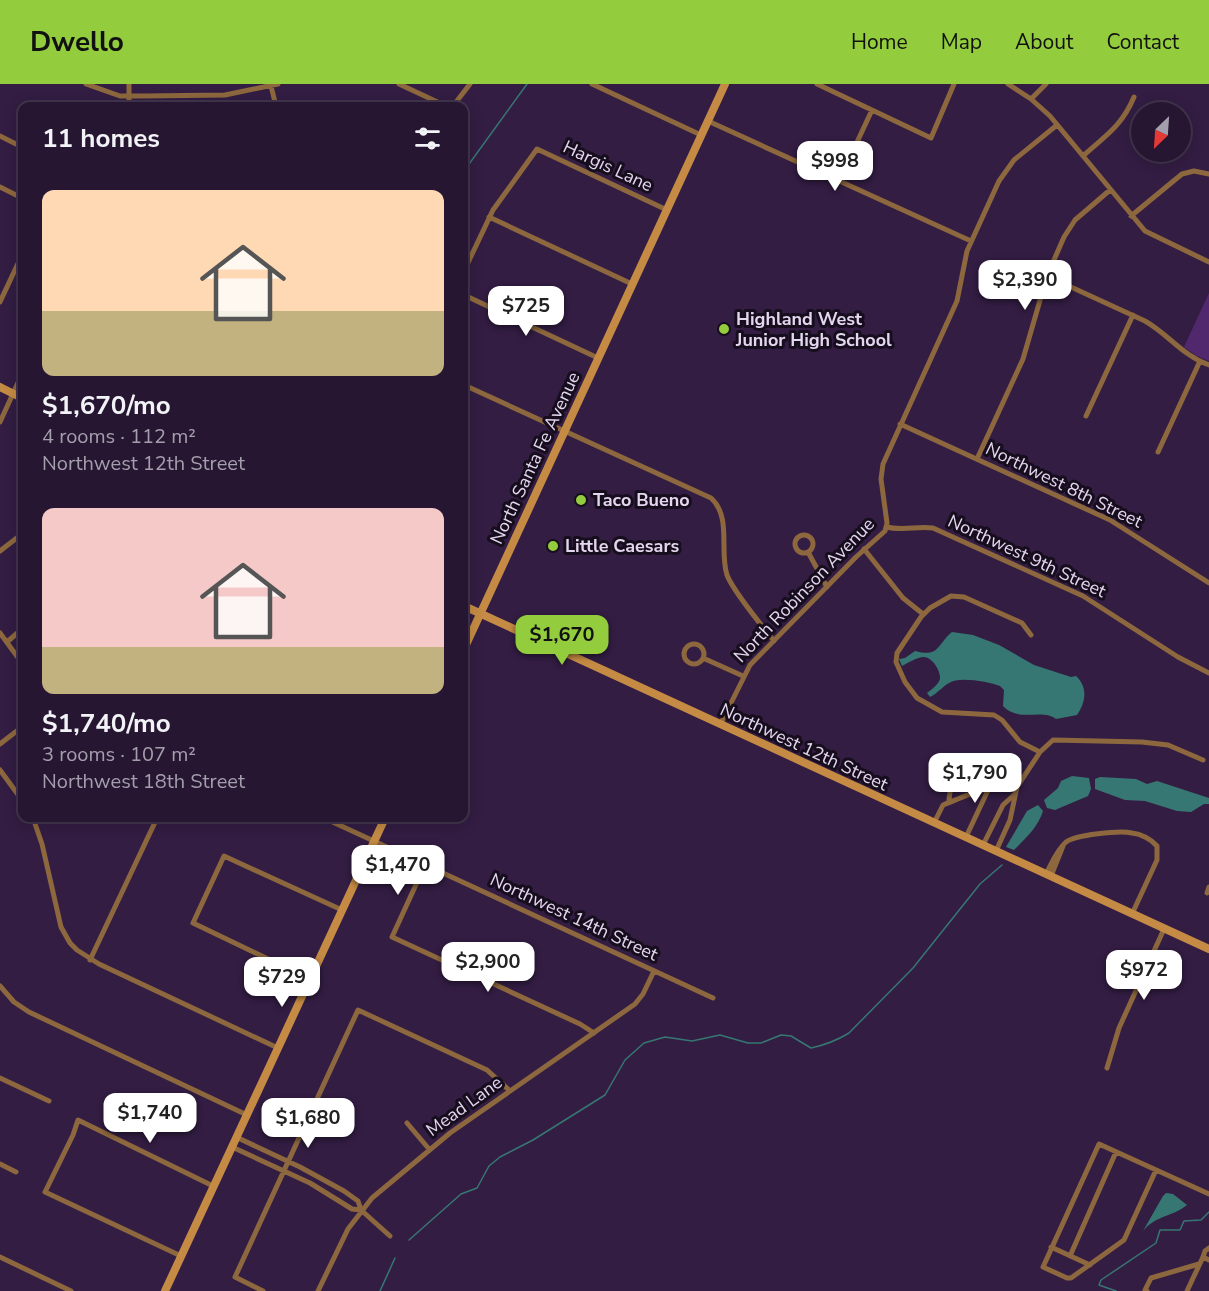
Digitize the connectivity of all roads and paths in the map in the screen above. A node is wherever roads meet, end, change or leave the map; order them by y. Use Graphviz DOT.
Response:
graph roads {
  1 [pos="86,84"];
  2 [pos="129,84"];
  3 [pos="278,84"];
  4 [pos="399,84"];
  5 [pos="470,84"];
  6 [pos="592,84"];
  7 [pos="725,84"];
  8 [pos="816,84"];
  9 [pos="954,84"];
  10 [pos="1008,84"];
  11 [pos="1046,84"];
  12 [pos="271,86"];
  13 [pos="129,96"];
  14 [pos="1134,97"];
  15 [pos="1031,99"];
  16 [pos="129,102"];
  17 [pos="275,102"];
  18 [pos="437,102"];
  19 [pos="456,102"];
  20 [pos="872,110"];
  21 [pos="708,121"];
  22 [pos="1057,125"];
  23 [pos="701,135"];
  24 [pos="0,136"];
  25 [pos="18,145"];
  26 [pos="1083,156"];
  27 [pos="1209,174"];
  28 [pos="839,181"];
  29 [pos="0,187"];
  30 [pos="1110,190"];
  31 [pos="18,196"];
  32 [pos="667,210"];
  33 [pos="1131,216"];
  34 [pos="489,217"];
  35 [pos="971,241"];
  36 [pos="468,262"];
  37 [pos="1209,262"];
  38 [pos="18,264"];
  39 [pos="1047,276"];
  40 [pos="632,284"];
  41 [pos="468,297"];
  42 [pos="0,302"];
  43 [pos="1133,315"];
  44 [pos="598,358"];
  45 [pos="1200,361"];
  46 [pos="1209,364"];
  47 [pos="18,384"];
  48 [pos="0,387"];
  49 [pos="468,387"];
  50 [pos="14,393"];
  51 [pos="18,396"];
  52 [pos="1086,416"];
  53 [pos="0,422"];
  54 [pos="900,424"];
  55 [pos="564,431"];
  56 [pos="1158,452"];
  57 [pos="977,459"];
  58 [pos="887,527"];
  59 [pos="18,537"];
  60 [pos="864,549"];
  61 [pos="0,551"];
  62 [pos="808,552"];
  63 [pos="1209,583"];
  64 [pos="826,587"];
  65 [pos="468,608"];
  66 [pos="480,614"];
  67 [pos="923,614"];
  68 [pos="18,632"];
  69 [pos="0,633"];
  70 [pos="1031,635"];
  71 [pos="468,640"];
  72 [pos="774,641"];
  73 [pos="7,642"];
  74 [pos="18,657"];
  75 [pos="703,658"];
  76 [pos="1209,674"];
  77 [pos="743,676"];
  78 [pos="720,725"];
  79 [pos="18,730"];
  80 [pos="0,744"];
  81 [pos="1040,752"];
  82 [pos="1203,760"];
  83 [pos="0,770"];
  84 [pos="952,782"];
  85 [pos="1017,786"];
  86 [pos="989,788"];
  87 [pos="1015,794"];
  88 [pos="18,795"];
  89 [pos="950,802"];
  90 [pos="34,822"];
  91 [pos="155,822"];
  92 [pos="333,822"];
  93 [pos="383,822"];
  94 [pos="934,823"];
  95 [pos="966,837"];
  96 [pos="375,841"];
  97 [pos="983,845"];
  98 [pos="996,851"];
  99 [pos="425,865"];
  100 [pos="1049,875"];
  101 [pos="342,910"];
  102 [pos="1132,914"];
  103 [pos="1164,929"];
  104 [pos="1209,949"];
  105 [pos="90,960"];
  106 [pos="654,971"];
  107 [pos="310,979"];
  108 [pos="0,986"];
  109 [pos="713,998"];
  110 [pos="594,1033"];
  111 [pos="278,1048"];
  112 [pos="1107,1068"];
  113 [pos="0,1078"];
  114 [pos="510,1091"];
  115 [pos="48,1101"];
  116 [pos="247,1115"];
  117 [pos="407,1123"];
  118 [pos="236,1137"];
  119 [pos="232,1147"];
  120 [pos="429,1149"];
  121 [pos="1116,1152"];
  122 [pos="289,1161"];
  123 [pos="0,1164"];
  124 [pos="1156,1170"];
  125 [pos="284,1171"];
  126 [pos="16,1172"];
  127 [pos="213,1186"];
  128 [pos="1209,1194"];
  129 [pos="361,1210"];
  130 [pos="390,1236"];
  131 [pos="1051,1247"];
  132 [pos="1209,1248"];
  133 [pos="181,1256"];
  134 [pos="1070,1256"];
  135 [pos="0,1257"];
  136 [pos="1206,1259"];
  137 [pos="1199,1264"];
  138 [pos="1090,1265"];
  139 [pos="71,1291"];
  140 [pos="165,1291"];
  141 [pos="263,1291"];
  142 [pos="318,1291"];
  143 [pos="1147,1291"];
  144 [pos="1187,1291"];
  1 -- 13 [label="street"];
  2 -- 13 [label="street"];
  3 -- 12 [label="street"];
  4 -- 18 [label="street"];
  5 -- 19 [label="street"];
  6 -- 23 [label="street"];
  7 -- 21 [label="main road, North Santa Fe Avenue"];
  8 -- 20 [label="street"];
  9 -- 20 [label="street"];
  10 -- 15 [label="street"];
  11 -- 15 [label="street"];
  12 -- 13 [label="street"];
  12 -- 17 [label="street"];
  13 -- 16 [label="street"];
  14 -- 26 [label="street"];
  15 -- 22 [label="street"];
  20 -- 28 [label="street"];
  21 -- 23 [label="main road, North Santa Fe Avenue"];
  21 -- 28 [label="street"];
  22 -- 26 [label="street"];
  22 -- 35 [label="street, North Robinson Avenue"];
  23 -- 32 [label="main road, North Santa Fe Avenue"];
  24 -- 25 [label="street"];
  26 -- 30 [label="street"];
  27 -- 33 [label="street"];
  28 -- 35 [label="street"];
  29 -- 31 [label="street"];
  30 -- 33 [label="street"];
  30 -- 39 [label="street"];
  32 -- 34 [label="street, Hargis Lane"];
  32 -- 40 [label="main road, North Santa Fe Avenue"];
  33 -- 37 [label="street"];
  34 -- 36 [label="street"];
  34 -- 40 [label="street"];
  35 -- 54 [label="street, North Robinson Avenue"];
  38 -- 42 [label="street"];
  39 -- 43 [label="street"];
  39 -- 57 [label="street"];
  40 -- 44 [label="main road, North Santa Fe Avenue"];
  41 -- 44 [label="street"];
  43 -- 45 [label="street"];
  43 -- 52 [label="street"];
  44 -- 55 [label="main road, North Santa Fe Avenue"];
  45 -- 46 [label="street"];
  45 -- 56 [label="street"];
  47 -- 50 [label="street"];
  48 -- 50 [label="main road"];
  49 -- 55 [label="street"];
  50 -- 51 [label="main road"];
  50 -- 53 [label="street"];
  54 -- 57 [label="street, Northwest 8th Street"];
  54 -- 58 [label="street, North Robinson Avenue"];
  55 -- 66 [label="main road, North Santa Fe Avenue"];
  55 -- 72 [label="street"];
  57 -- 63 [label="street, Northwest 8th Street"];
  58 -- 60 [label="street, North Robinson Avenue"];
  58 -- 76 [label="street, Northwest 9th Street"];
  59 -- 61 [label="street"];
  60 -- 64 [label="street, North Robinson Avenue"];
  60 -- 67 [label="street"];
  62 -- 64 [label="street"];
  64 -- 72 [label="street, North Robinson Avenue"];
  65 -- 66 [label="main road, Northwest 12th Street"];
  66 -- 71 [label="main road, North Santa Fe Avenue"];
  66 -- 78 [label="main road, Northwest 12th Street"];
  67 -- 70 [label="street"];
  67 -- 81 [label="street"];
  68 -- 73 [label="street"];
  69 -- 73 [label="street"];
  72 -- 77 [label="street, North Robinson Avenue"];
  73 -- 74 [label="street"];
  75 -- 77 [label="street"];
  77 -- 78 [label="street, North Robinson Avenue"];
  78 -- 94 [label="main road, Northwest 12th Street"];
  79 -- 80 [label="street"];
  81 -- 82 [label="street"];
  81 -- 85 [label="street"];
  83 -- 88 [label="street"];
  84 -- 89 [label="street"];
  85 -- 86 [label="street"];
  85 -- 87 [label="street"];
  86 -- 89 [label="street"];
  86 -- 95 [label="street"];
  87 -- 97 [label="street"];
  87 -- 98 [label="street"];
  89 -- 94 [label="street"];
  90 -- 105 [label="street"];
  91 -- 105 [label="street"];
  92 -- 96 [label="street, Northwest 14th Street"];
  93 -- 96 [label="main road"];
  94 -- 95 [label="main road, Northwest 12th Street"];
  95 -- 97 [label="main road, Northwest 12th Street"];
  96 -- 99 [label="street, Northwest 14th Street"];
  96 -- 101 [label="main road"];
  97 -- 98 [label="main road, Northwest 12th Street"];
  98 -- 100 [label="main road, Northwest 12th Street"];
  99 -- 106 [label="street, Northwest 14th Street"];
  99 -- 110 [label="street"];
  100 -- 102 [label="main road, Northwest 12th Street"];
  100 -- 102 [label="street"];
  101 -- 107 [label="main road"];
  101 -- 107 [label="street"];
  102 -- 103 [label="main road, Northwest 12th Street"];
  103 -- 104 [label="main road, Northwest 12th Street"];
  103 -- 112 [label="street"];
  105 -- 111 [label="street"];
  106 -- 109 [label="street, Northwest 14th Street"];
  106 -- 110 [label="street, Mead Lane"];
  107 -- 111 [label="main road"];
  108 -- 116 [label="street"];
  110 -- 114 [label="street, Mead Lane"];
  111 -- 116 [label="main road"];
  113 -- 115 [label="street"];
  114 -- 120 [label="street, Mead Lane"];
  114 -- 122 [label="street"];
  116 -- 118 [label="main road"];
  117 -- 120 [label="street"];
  118 -- 119 [label="main road"];
  118 -- 122 [label="street"];
  119 -- 125 [label="street"];
  119 -- 127 [label="main road"];
  120 -- 129 [label="street, Mead Lane"];
  121 -- 124 [label="street"];
  121 -- 131 [label="street"];
  121 -- 134 [label="street"];
  122 -- 125 [label="street"];
  122 -- 129 [label="street"];
  123 -- 126 [label="street"];
  124 -- 128 [label="street"];
  124 -- 138 [label="street"];
  125 -- 129 [label="street"];
  125 -- 141 [label="street"];
  127 -- 133 [label="main road"];
  127 -- 133 [label="street"];
  129 -- 130 [label="street"];
  129 -- 142 [label="street, Mead Lane"];
  131 -- 134 [label="street"];
  131 -- 138 [label="street"];
  132 -- 136 [label="street"];
  133 -- 140 [label="main road"];
  134 -- 138 [label="street"];
  135 -- 139 [label="street"];
  136 -- 137 [label="street"];
  137 -- 143 [label="street"];
  137 -- 144 [label="street"];
}
